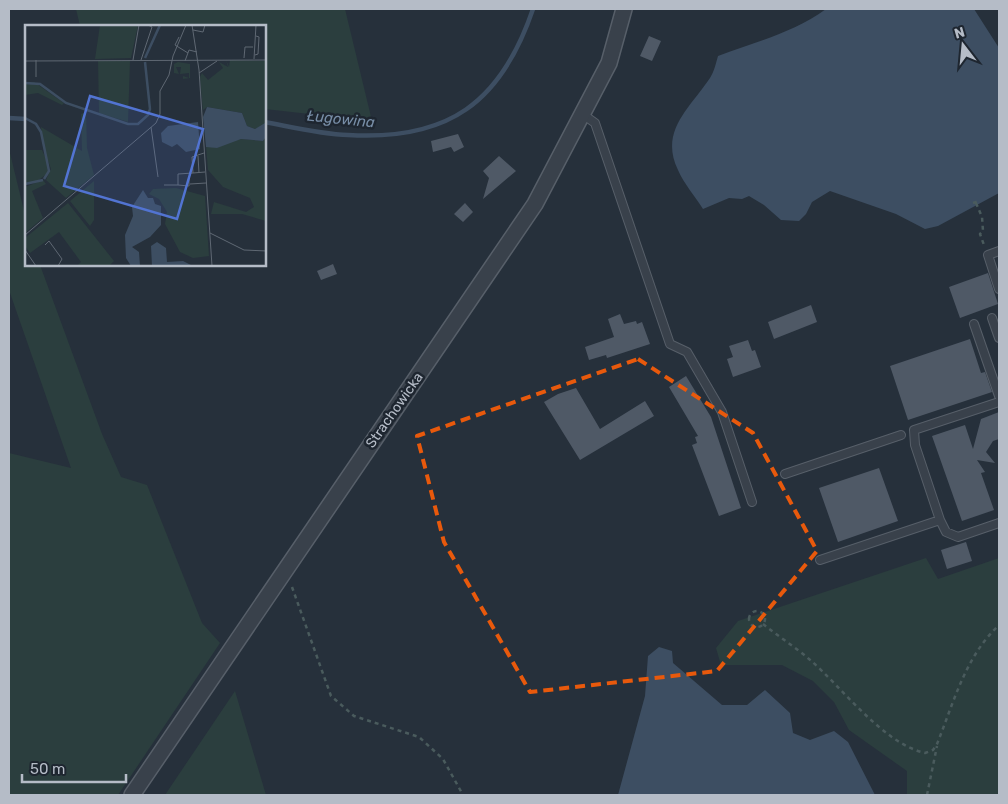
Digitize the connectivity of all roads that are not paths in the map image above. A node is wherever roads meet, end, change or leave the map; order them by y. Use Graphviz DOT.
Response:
graph roads {
  1 [pos="624,9"];
  2 [pos="580,113"];
  3 [pos="999,251"];
  4 [pos="999,290"];
  5 [pos="992,318"];
  6 [pos="974,324"];
  7 [pos="999,338"];
  8 [pos="999,396"];
  9 [pos="999,402"];
  10 [pos="901,435"];
  11 [pos="785,474"];
  12 [pos="752,502"];
  13 [pos="940,520"];
  14 [pos="999,523"];
  15 [pos="820,560"];
  16 [pos="132,795"];
  1 -- 2 [label="street, Strachowicka"];
  2 -- 12 [label="lane"];
  2 -- 16 [label="street, Strachowicka"];
  3 -- 4 [label="lane"];
  5 -- 7 [label="lane"];
  6 -- 8 [label="lane"];
  9 -- 13 [label="lane"];
  10 -- 11 [label="lane"];
  13 -- 14 [label="lane"];
  13 -- 15 [label="lane"];
}
